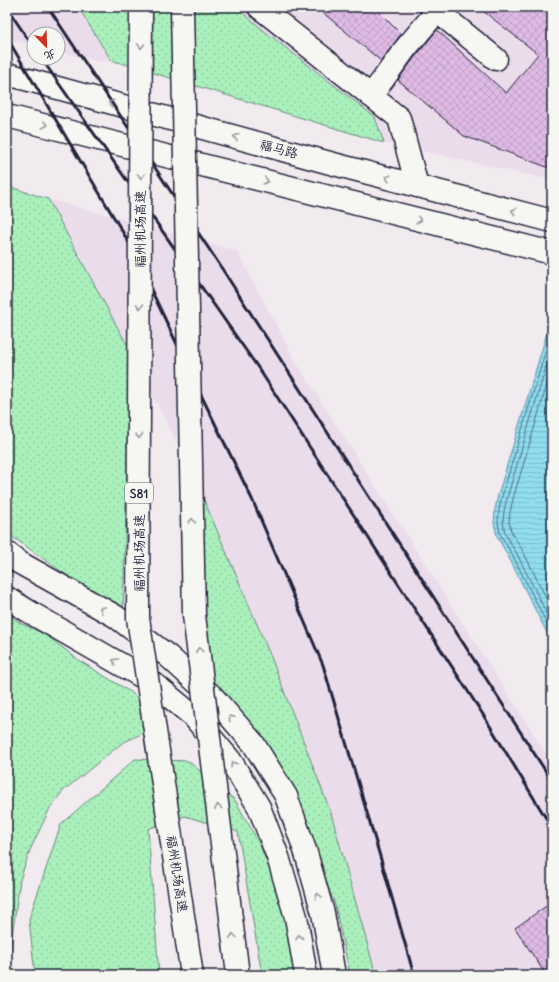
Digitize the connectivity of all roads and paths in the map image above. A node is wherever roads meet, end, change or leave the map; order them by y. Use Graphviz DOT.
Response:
graph roads {
  1 [pos="141,7"];
  2 [pos="182,7"];
  3 [pos="259,7"];
  4 [pos="435,9"];
  5 [pos="496,59"];
  6 [pos="7,74"];
  7 [pos="371,96"];
  8 [pos="7,116"];
  9 [pos="417,186"];
  10 [pos="552,221"];
  11 [pos="552,253"];
  12 [pos="7,553"];
  13 [pos="7,598"];
  14 [pos="192,975"];
  15 [pos="238,975"];
  16 [pos="306,975"];
  17 [pos="334,975"];
  1 -- 14 [label="main road, 福州机场高速 / S81, one-way, bridge"];
  15 -- 2 [label="main road, one-way, bridge"];
  3 -- 7 [label="main road"];
  4 -- 5 [label="main road"];
  4 -- 7 [label="main road"];
  9 -- 6 [label="main road, 福马路, one-way"];
  7 -- 9 [label="main road"];
  8 -- 11 [label="main road, one-way"];
  10 -- 9 [label="main road, 福马路, one-way"];
  17 -- 12 [label="main road, one-way"];
  16 -- 13 [label="main road, one-way"];
}
